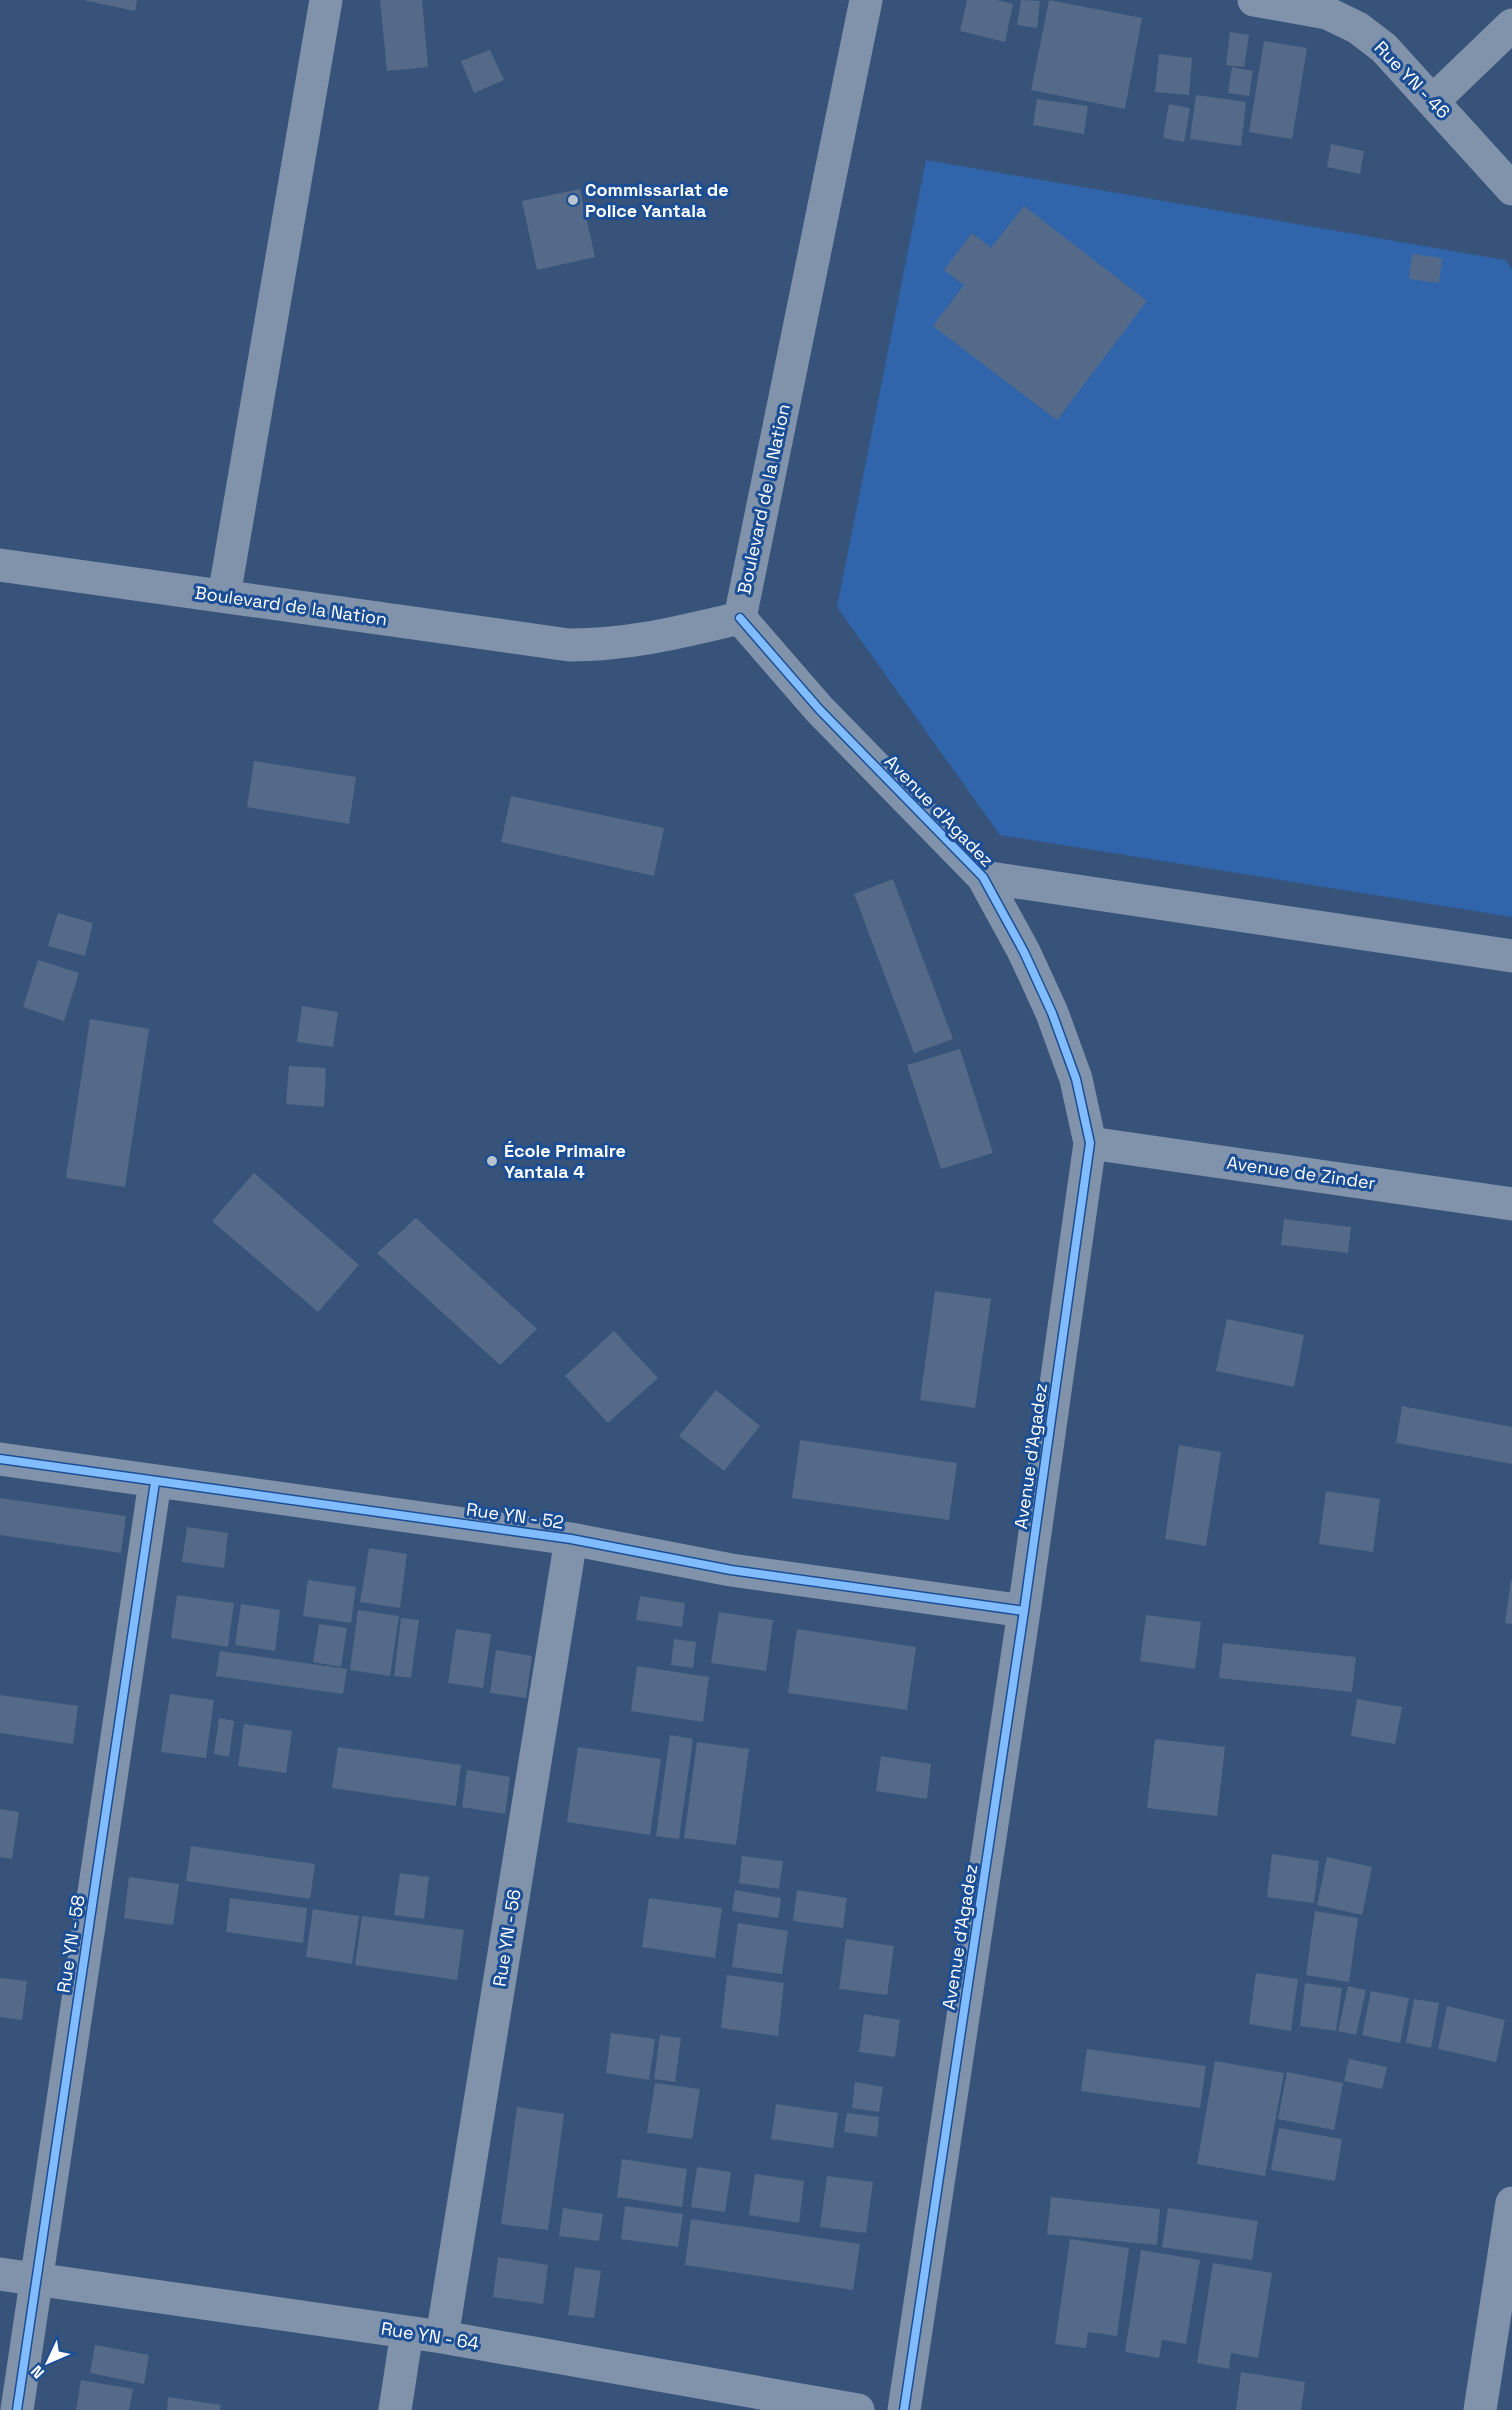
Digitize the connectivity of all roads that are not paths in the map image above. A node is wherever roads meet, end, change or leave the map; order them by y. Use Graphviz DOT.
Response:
graph roads {
  1 [pos="326,0"];
  2 [pos="866,0"];
  3 [pos="1254,0"];
  4 [pos="1512,25"];
  5 [pos="1433,101"];
  6 [pos="1512,189"];
  7 [pos="0,565"];
  8 [pos="224,597"];
  9 [pos="740,618"];
  10 [pos="983,877"];
  11 [pos="1512,956"];
  12 [pos="1090,1143"];
  13 [pos="1512,1204"];
  14 [pos="0,1459"];
  15 [pos="155,1482"];
  16 [pos="571,1539"];
  17 [pos="1024,1611"];
  18 [pos="1512,2203"];
  19 [pos="0,2274"];
  20 [pos="36,2280"];
  21 [pos="407,2332"];
  22 [pos="442,2337"];
  23 [pos="17,2410"];
  24 [pos="395,2410"];
  25 [pos="858,2410"];
  26 [pos="904,2410"];
  27 [pos="1480,2410"];
  1 -- 8 [label="street"];
  2 -- 9 [label="street, Boulevard de la Nation"];
  3 -- 5 [label="street, Rue YN - 46"];
  4 -- 5 [label="street"];
  5 -- 6 [label="street, Rue YN - 46"];
  7 -- 8 [label="street, Boulevard de la Nation"];
  8 -- 9 [label="street, Boulevard de la Nation"];
  9 -- 10 [label="street, Avenue d'Agadez"];
  10 -- 11 [label="street"];
  10 -- 12 [label="street, Avenue d'Agadez"];
  12 -- 13 [label="street, Avenue de Zinder"];
  12 -- 17 [label="street, Avenue d'Agadez"];
  14 -- 15 [label="street, Rue YN - 52"];
  15 -- 16 [label="street, Rue YN - 52"];
  15 -- 20 [label="street, Rue YN - 58"];
  16 -- 17 [label="street, Rue YN - 52"];
  16 -- 22 [label="street, Rue YN - 56"];
  17 -- 26 [label="street, Avenue d'Agadez"];
  18 -- 27 [label="street"];
  19 -- 20 [label="street, Rue YN - 64"];
  20 -- 21 [label="street, Rue YN - 64"];
  20 -- 23 [label="street, Rue YN - 58"];
  21 -- 22 [label="street, Rue YN - 64"];
  21 -- 24 [label="street"];
  22 -- 25 [label="street, Rue YN - 64"];
}
